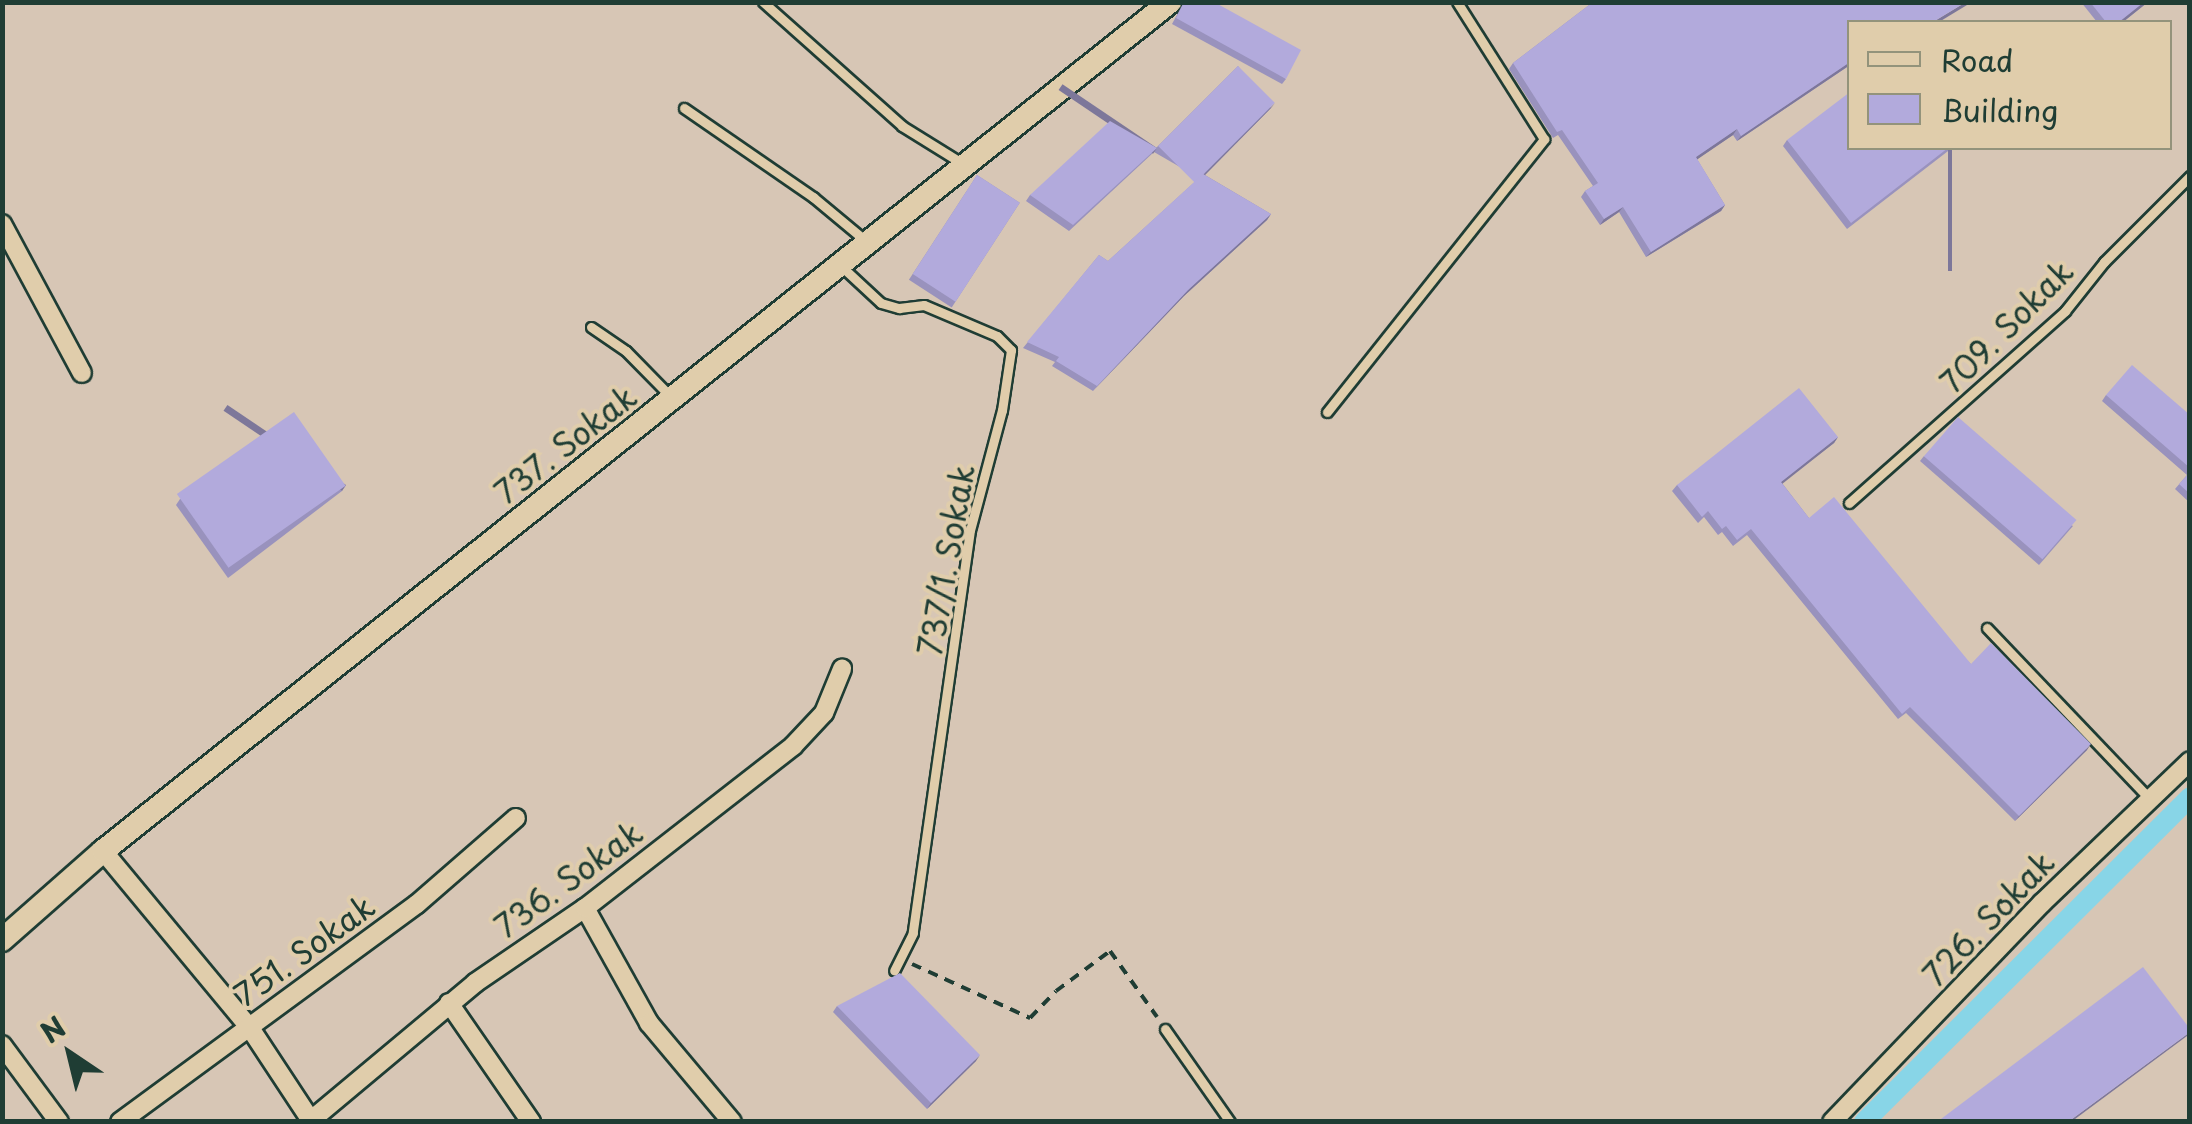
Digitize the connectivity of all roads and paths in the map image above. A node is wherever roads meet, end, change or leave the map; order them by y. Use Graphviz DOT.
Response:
graph roads {
  1 [pos="763,2"];
  2 [pos="1170,2"];
  3 [pos="1457,2"];
  4 [pos="684,108"];
  5 [pos="968,166"];
  6 [pos="2190,176"];
  7 [pos="2,224"];
  8 [pos="870,244"];
  9 [pos="841,266"];
  10 [pos="591,327"];
  11 [pos="82,373"];
  12 [pos="674,400"];
  13 [pos="1327,412"];
  14 [pos="1849,504"];
  15 [pos="1987,628"];
  16 [pos="842,669"];
  17 [pos="2190,760"];
  18 [pos="2150,799"];
  19 [pos="516,818"];
  20 [pos="104,852"];
  21 [pos="584,908"];
  22 [pos="2,940"];
  23 [pos="900,959"];
  24 [pos="894,971"];
  25 [pos="449,1003"];
  26 [pos="250,1028"];
  27 [pos="1165,1029"];
  28 [pos="2,1045"];
  29 [pos="311,1121"];
  30 [pos="59,1122"];
  31 [pos="120,1122"];
  32 [pos="530,1122"];
  33 [pos="732,1122"];
  34 [pos="1230,1122"];
  35 [pos="1832,1122"];
  1 -- 5 [label="lane"];
  2 -- 5 [label="street, 737. Sokak"];
  3 -- 13 [label="lane"];
  4 -- 8 [label="lane"];
  5 -- 8 [label="street, 737. Sokak"];
  6 -- 14 [label="lane, 709. Sokak"];
  7 -- 11 [label="street"];
  8 -- 9 [label="street, 737. Sokak"];
  9 -- 12 [label="street, 737. Sokak"];
  9 -- 23 [label="lane, 737/1. Sokak"];
  10 -- 12 [label="lane"];
  12 -- 20 [label="street, 737. Sokak"];
  15 -- 18 [label="lane"];
  16 -- 21 [label="street, 736. Sokak"];
  17 -- 18 [label="street, 726. Sokak"];
  18 -- 35 [label="street, 726. Sokak"];
  19 -- 26 [label="street, 751. Sokak"];
  20 -- 22 [label="street, 737. Sokak"];
  20 -- 26 [label="street"];
  21 -- 25 [label="street, 736. Sokak"];
  21 -- 33 [label="street"];
  23 -- 24 [label="lane, 737/1. Sokak"];
  23 -- 27 [label="path"];
  25 -- 29 [label="street, 736. Sokak"];
  25 -- 32 [label="street"];
  26 -- 29 [label="street"];
  26 -- 31 [label="street, 751. Sokak"];
  27 -- 34 [label="lane"];
  28 -- 30 [label="street"];
}
